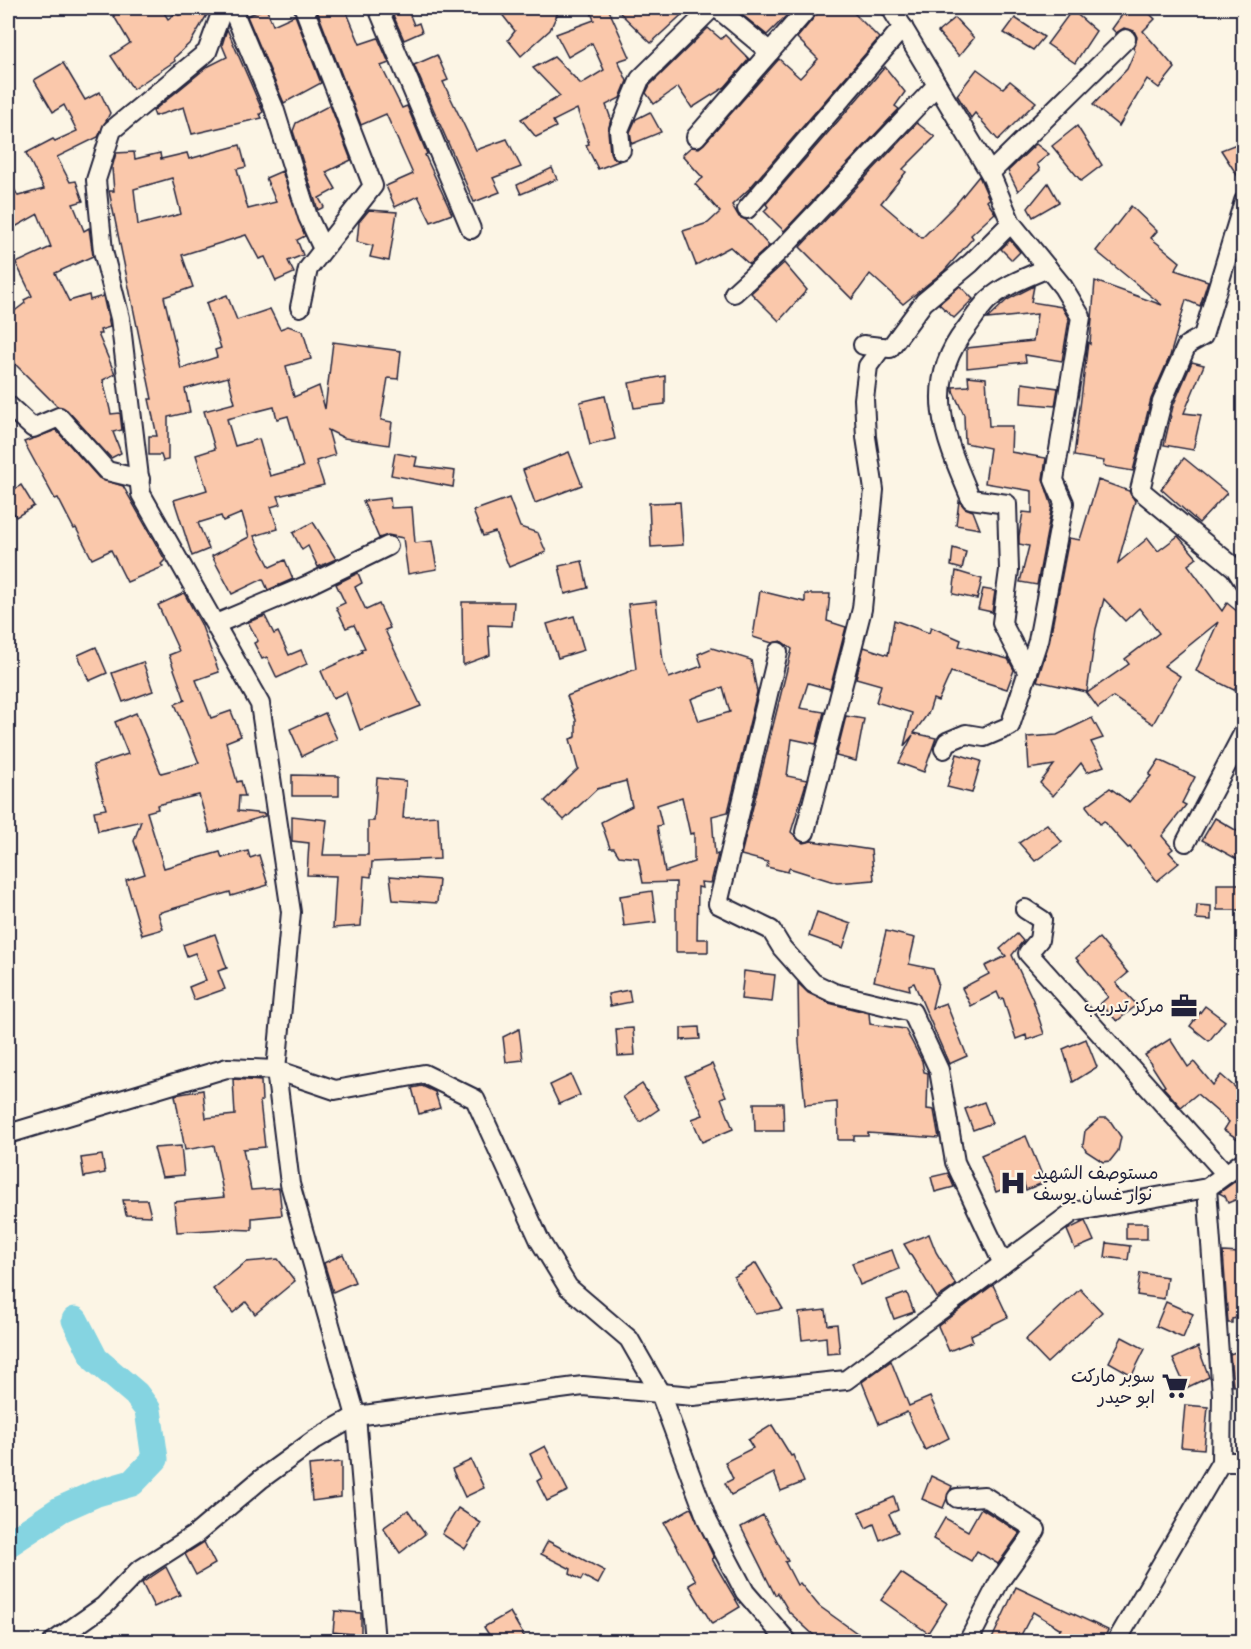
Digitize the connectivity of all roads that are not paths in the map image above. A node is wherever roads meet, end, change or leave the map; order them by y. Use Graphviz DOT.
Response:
graph roads {
  1 [pos="223,8"];
  2 [pos="232,8"];
  3 [pos="304,8"];
  4 [pos="378,8"];
  5 [pos="712,8"];
  6 [pos="717,8"];
  7 [pos="808,8"];
  8 [pos="891,8"];
  9 [pos="903,27"];
  10 [pos="1126,39"];
  11 [pos="770,52"];
  12 [pos="937,85"];
  13 [pos="696,137"];
  14 [pos="621,150"];
  15 [pos="990,173"];
  16 [pos="1244,201"];
  17 [pos="747,209"];
  18 [pos="1011,223"];
  19 [pos="471,228"];
  20 [pos="323,249"];
  21 [pos="1048,268"];
  22 [pos="734,293"];
  23 [pos="300,307"];
  24 [pos="863,345"];
  25 [pos="882,347"];
  26 [pos="8,405"];
  27 [pos="140,479"];
  28 [pos="388,546"];
  29 [pos="1244,582"];
  30 [pos="216,624"];
  31 [pos="778,652"];
  32 [pos="1028,673"];
  33 [pos="1244,732"];
  34 [pos="944,749"];
  35 [pos="805,832"];
  36 [pos="1186,842"];
  37 [pos="1025,909"];
  38 [pos="276,1070"];
  39 [pos="8,1134"];
  40 [pos="1244,1161"];
  41 [pos="1226,1174"];
  42 [pos="1207,1188"];
  43 [pos="1003,1264"];
  44 [pos="660,1393"];
  45 [pos="356,1416"];
  46 [pos="1221,1462"];
  47 [pos="1244,1462"];
  48 [pos="957,1498"];
  49 [pos="81,1622"];
  50 [pos="53,1641"];
  51 [pos="76,1641"];
  52 [pos="375,1641"];
  53 [pos="788,1641"];
  54 [pos="968,1641"];
  55 [pos="1116,1641"];
  1 -- 27 [label="street"];
  2 -- 20 [label="street"];
  3 -- 20 [label="street"];
  4 -- 19 [label="street"];
  5 -- 14 [label="street"];
  6 -- 11 [label="street"];
  7 -- 11 [label="street"];
  8 -- 9 [label="street"];
  9 -- 12 [label="street"];
  9 -- 17 [label="street"];
  10 -- 15 [label="street"];
  11 -- 13 [label="street"];
  12 -- 15 [label="street"];
  12 -- 22 [label="street"];
  15 -- 18 [label="street"];
  16 -- 29 [label="street"];
  18 -- 21 [label="street"];
  18 -- 25 [label="street"];
  20 -- 23 [label="street"];
  21 -- 32 [label="street"];
  21 -- 32 [label="street"];
  24 -- 25 [label="street"];
  25 -- 35 [label="street"];
  26 -- 27 [label="street"];
  27 -- 30 [label="street"];
  28 -- 30 [label="street"];
  30 -- 38 [label="street"];
  31 -- 43 [label="street"];
  32 -- 34 [label="street"];
  33 -- 36 [label="street"];
  37 -- 41 [label="street"];
  38 -- 39 [label="street"];
  38 -- 44 [label="street"];
  38 -- 45 [label="street"];
  40 -- 41 [label="street"];
  41 -- 42 [label="street"];
  42 -- 43 [label="street"];
  42 -- 46 [label="street"];
  43 -- 44 [label="street"];
  44 -- 45 [label="street"];
  44 -- 53 [label="street"];
  45 -- 49 [label="street"];
  45 -- 52 [label="street"];
  46 -- 47 [label="street"];
  46 -- 55 [label="street"];
  48 -- 54 [label="street"];
  49 -- 50 [label="street"];
  49 -- 51 [label="street"];
}
